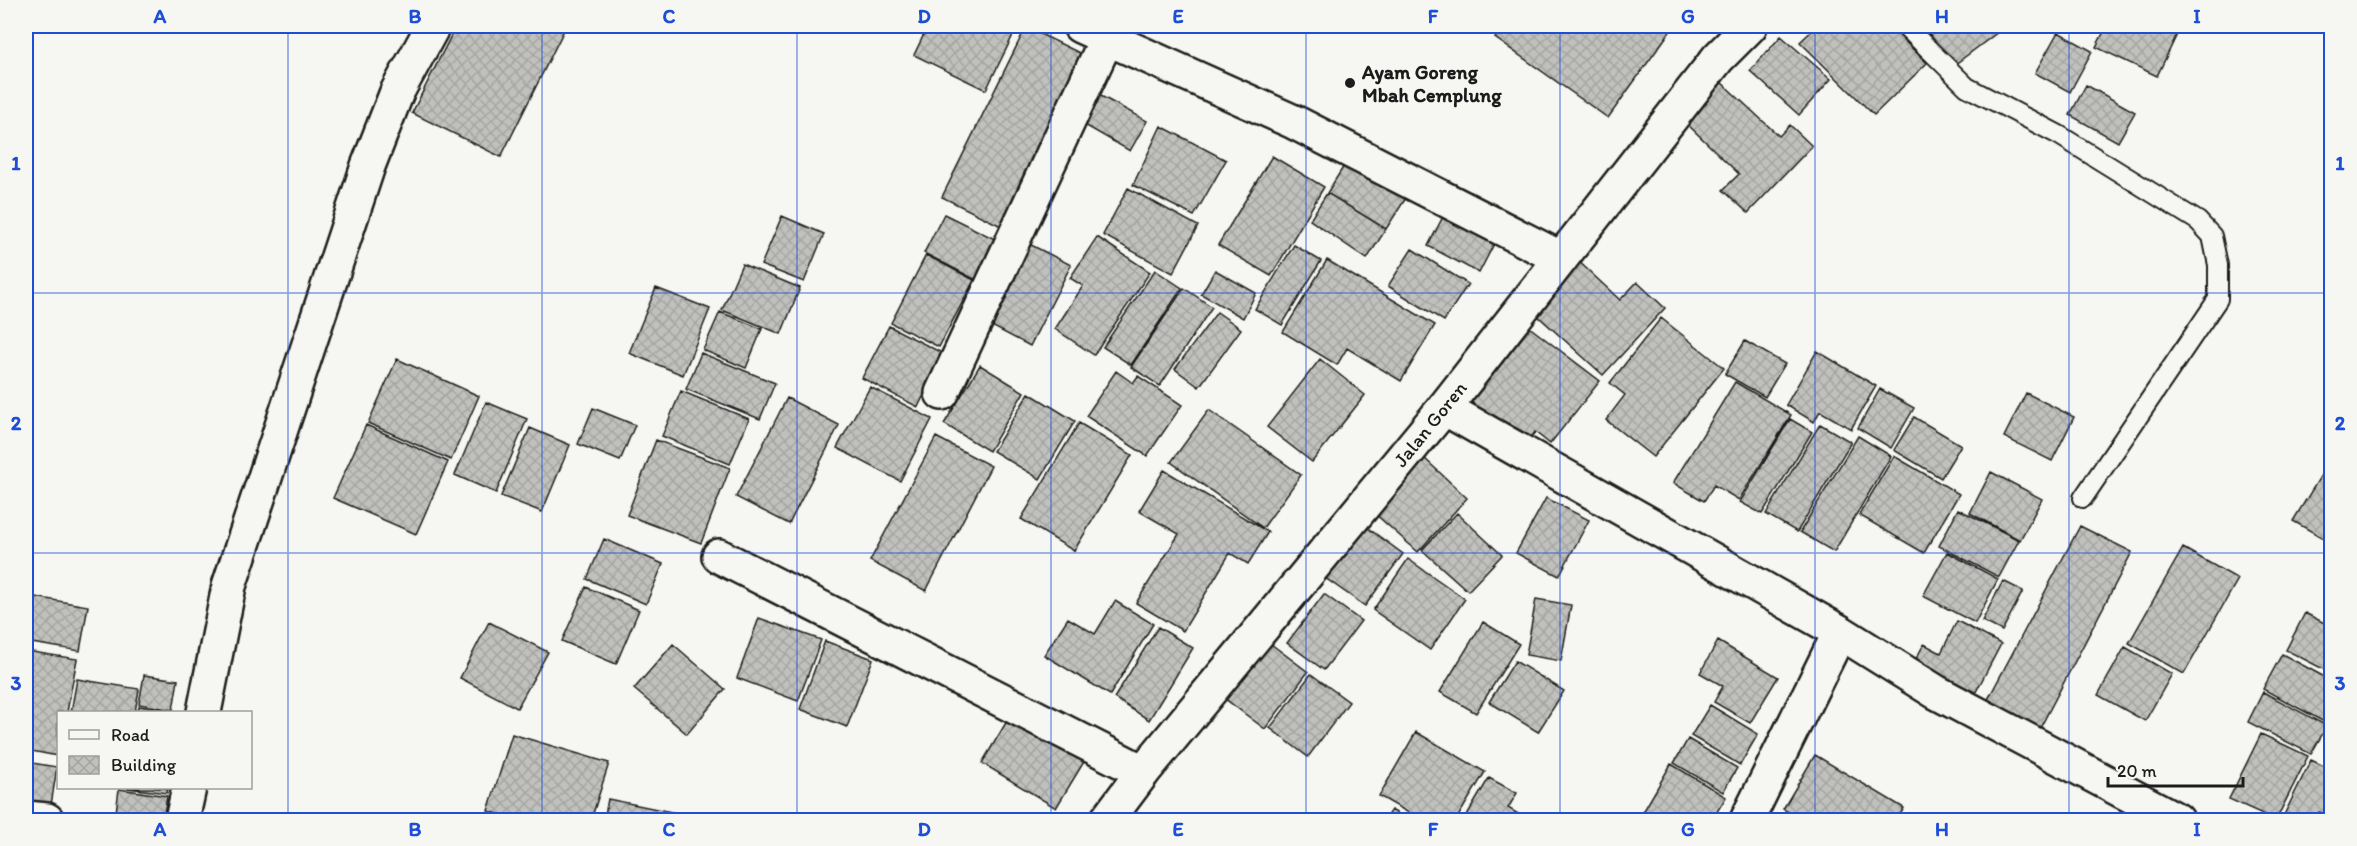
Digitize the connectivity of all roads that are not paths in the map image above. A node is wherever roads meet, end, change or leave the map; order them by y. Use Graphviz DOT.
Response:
graph roads {
  1 [pos="433,26"];
  2 [pos="1750,26"];
  3 [pos="1905,26"];
  4 [pos="1094,32"];
  5 [pos="1560,258"];
  6 [pos="942,393"];
  7 [pos="1444,408"];
  8 [pos="2083,498"];
  9 [pos="719,556"];
  10 [pos="1840,633"];
  11 [pos="204,711"];
  12 [pos="1143,772"];
  13 [pos="189,789"];
  14 [pos="26,818"];
  15 [pos="47,820"];
  16 [pos="182,820"];
  17 [pos="1107,820"];
  18 [pos="1747,820"];
  19 [pos="2177,820"];
  1 -- 11 [label="street"];
  2 -- 5 [label="street, Jalan Goren"];
  3 -- 8 [label="lane"];
  4 -- 5 [label="street"];
  4 -- 6 [label="street"];
  5 -- 7 [label="street, Jalan Goren"];
  7 -- 10 [label="street"];
  7 -- 12 [label="street, Jalan Goren"];
  9 -- 12 [label="street"];
  10 -- 18 [label="street"];
  10 -- 19 [label="street"];
  12 -- 17 [label="street, Jalan Goren"];
  13 -- 16 [label="street"];
  14 -- 15 [label="street"];
}
